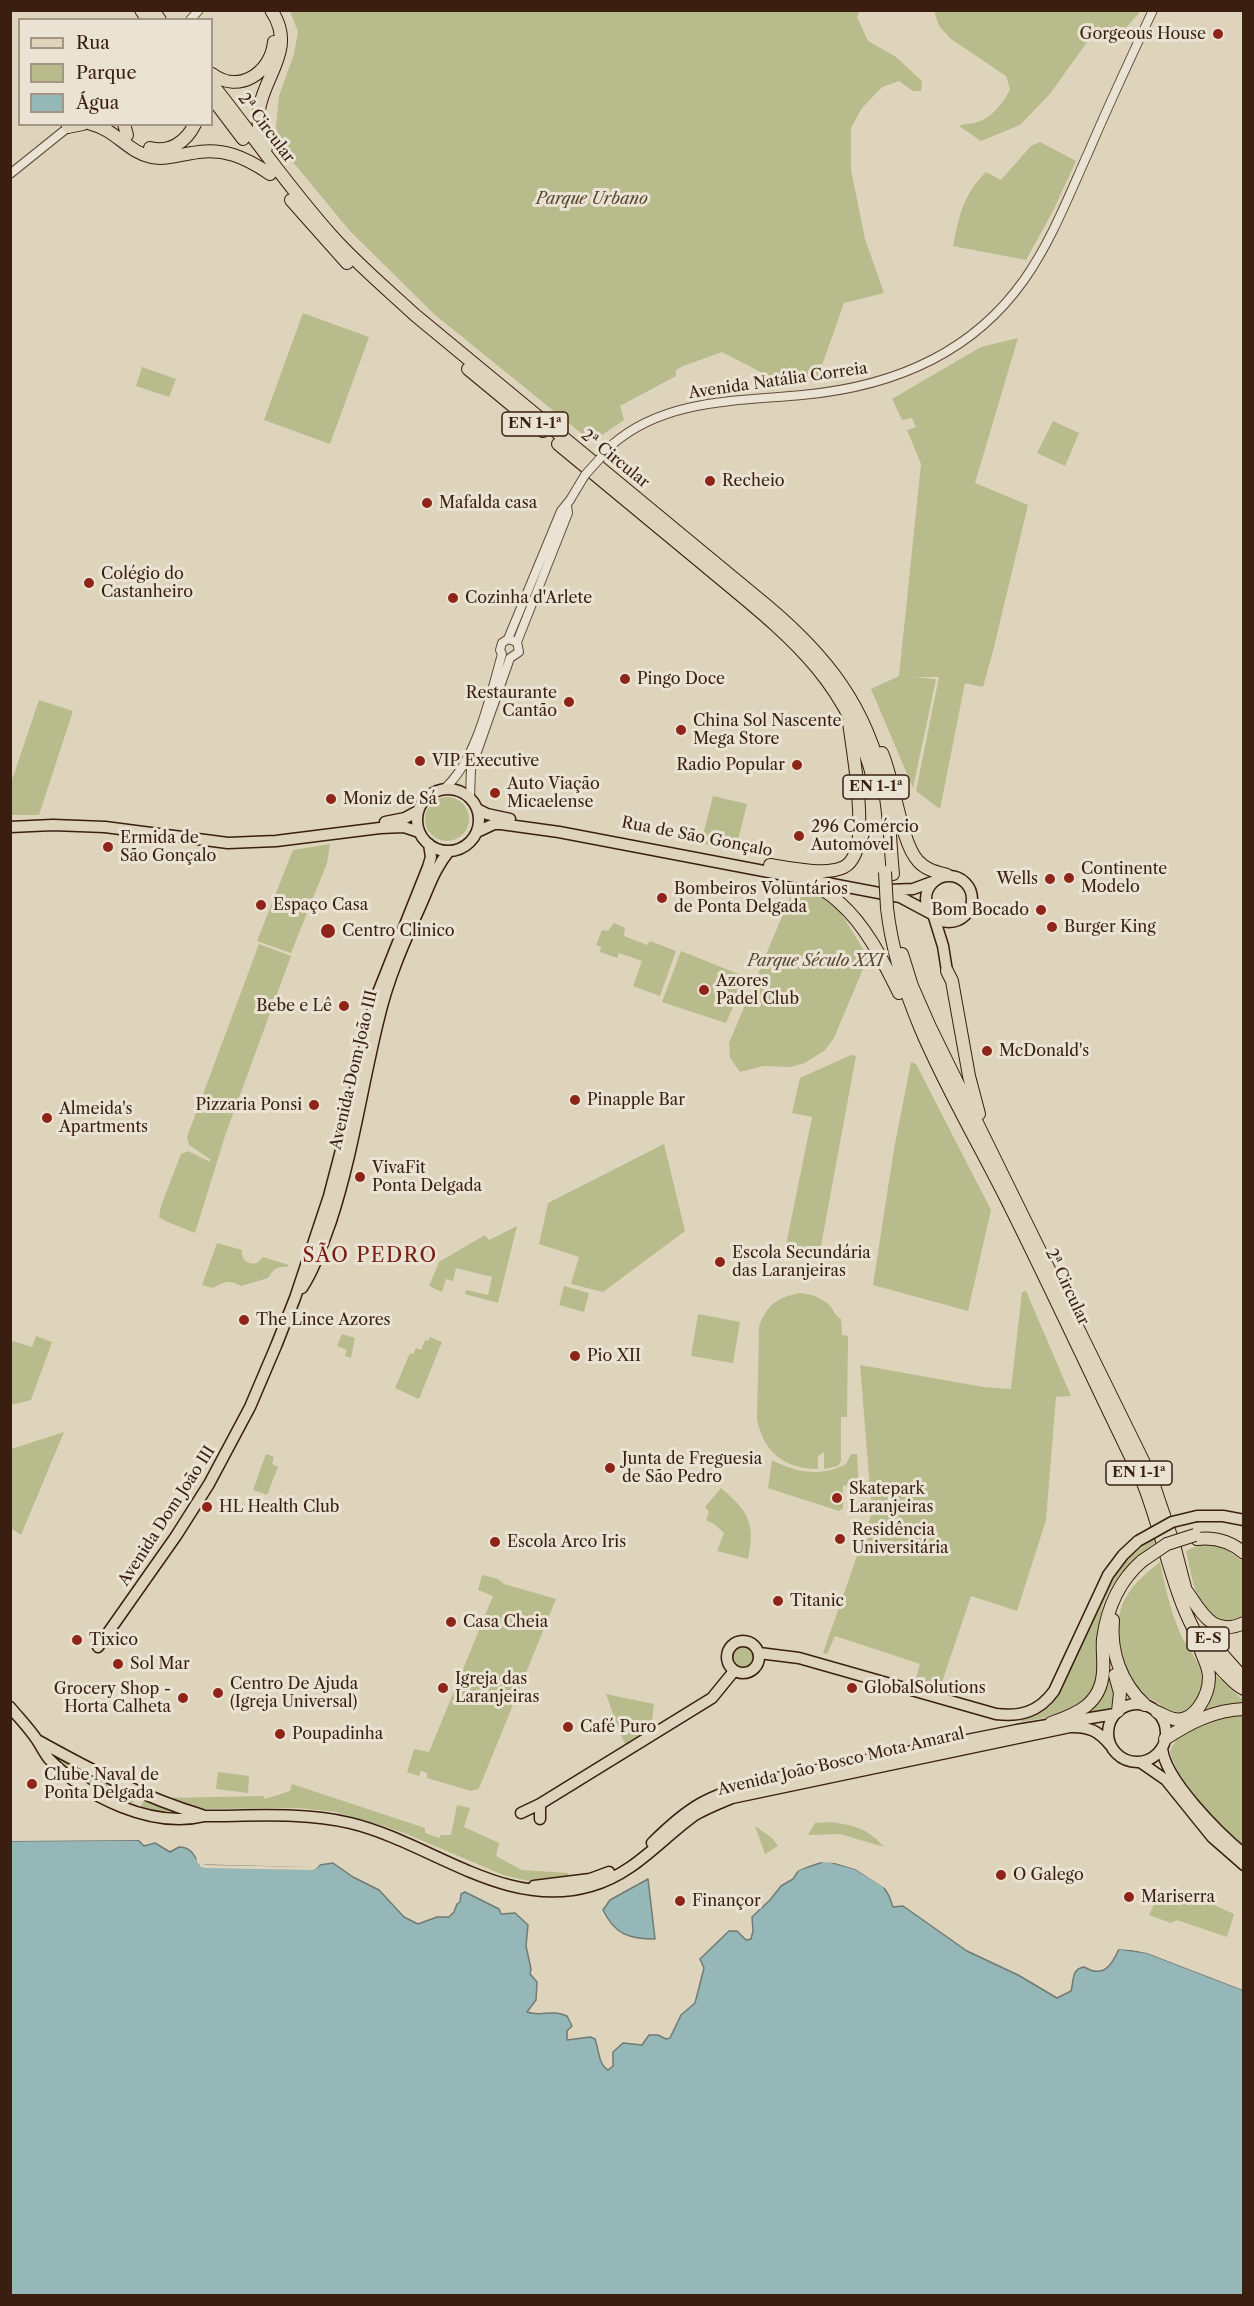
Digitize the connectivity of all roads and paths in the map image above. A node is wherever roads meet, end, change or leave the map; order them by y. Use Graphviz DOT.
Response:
graph roads {
  1 [pos="263,10"];
  2 [pos="271,10"];
  3 [pos="1153,10"];
  4 [pos="213,75"];
  5 [pos="213,85"];
  6 [pos="213,99"];
  7 [pos="70,126"];
  8 [pos="194,126"];
  9 [pos="118,128"];
  10 [pos="273,171"];
  11 [pos="10,174"];
  12 [pos="764,609"];
  13 [pos="512,641"];
  14 [pos="506,656"];
  15 [pos="846,707"];
  16 [pos="865,728"];
  17 [pos="444,789"];
  18 [pos="470,798"];
  19 [pos="477,809"];
  20 [pos="418,811"];
  21 [pos="10,827"];
  22 [pos="420,832"];
  23 [pos="477,832"];
  24 [pos="332,833"];
  25 [pos="429,844"];
  26 [pos="449,851"];
  27 [pos="770,865"];
  28 [pos="889,873"];
  29 [pos="947,875"];
  30 [pos="806,878"];
  31 [pos="932,882"];
  32 [pos="932,915"];
  33 [pos="953,922"];
  34 [pos="943,946"];
  35 [pos="947,972"];
  36 [pos="914,1010"];
  37 [pos="926,1028"];
  38 [pos="982,1133"];
  39 [pos="295,1298"];
  40 [pos="1244,1520"];
  41 [pos="1196,1537"];
  42 [pos="1244,1543"];
  43 [pos="1244,1553"];
  44 [pos="1144,1563"];
  45 [pos="1185,1589"];
  46 [pos="1244,1623"];
  47 [pos="1106,1627"];
  48 [pos="1197,1638"];
  49 [pos="98,1647"];
  50 [pos="759,1653"];
  51 [pos="734,1671"];
  52 [pos="1244,1679"];
  53 [pos="1244,1689"];
  54 [pos="1145,1705"];
  55 [pos="10,1707"];
  56 [pos="1244,1709"];
  57 [pos="1156,1712"];
  58 [pos="1116,1713"];
  59 [pos="1051,1724"];
  60 [pos="37,1740"];
  61 [pos="1164,1744"];
  62 [pos="1110,1745"];
  63 [pos="1140,1762"];
  64 [pos="540,1804"];
  65 [pos="521,1813"];
  66 [pos="205,1816"];
  67 [pos="540,1819"];
  68 [pos="678,1823"];
  69 [pos="1244,1854"];
  70 [pos="1244,1865"];
  1 -- 4 [label="highway"];
  2 -- 10 [label="highway"];
  3 -- 13 [label="street, Avenida Natália Correia, bridge"];
  5 -- 10 [label="highway, 2ª Circular / EN 1-1ª"];
  6 -- 10 [label="highway, 2ª Circular / EN 1-1ª"];
  7 -- 11 [label="street"];
  8 -- 9 [label="highway"];
  9 -- 10 [label="highway"];
  10 -- 12 [label="highway, 2ª Circular / EN 1-1ª"];
  12 -- 15 [label="highway, 2ª Circular / EN 1-1ª"];
  12 -- 16 [label="highway, 2ª Circular / EN 1-1ª"];
  13 -- 14 [label="street"];
  13 -- 14 [label="street"];
  14 -- 17 [label="street"];
  14 -- 18 [label="street"];
  15 -- 27 [label="highway"];
  15 -- 28 [label="highway, 2ª Circular / EN 1-1ª"];
  16 -- 28 [label="highway, 2ª Circular / EN 1-1ª"];
  16 -- 29 [label="highway"];
  17 -- 18 [label="main road"];
  17 -- 20 [label="main road"];
  18 -- 19 [label="main road"];
  19 -- 23 [label="main road"];
  19 -- 27 [label="main road, Rua de São Gonçalo"];
  20 -- 22 [label="main road"];
  20 -- 24 [label="main road"];
  21 -- 24 [label="main road"];
  22 -- 24 [label="main road"];
  22 -- 25 [label="main road"];
  23 -- 26 [label="main road"];
  23 -- 30 [label="main road, Rua de São Gonçalo"];
  25 -- 26 [label="main road"];
  25 -- 39 [label="main road, Avenida Dom João III"];
  26 -- 39 [label="main road, Avenida Dom João III"];
  27 -- 31 [label="main road, Rua de São Gonçalo"];
  28 -- 36 [label="highway, EN 1-1ª, bridge"];
  29 -- 31 [label="main road"];
  29 -- 33 [label="main road"];
  30 -- 32 [label="main road, Rua de São Gonçalo"];
  30 -- 36 [label="highway"];
  31 -- 32 [label="main road"];
  32 -- 33 [label="main road"];
  32 -- 34 [label="main road"];
  33 -- 34 [label="main road"];
  34 -- 35 [label="main road"];
  35 -- 38 [label="highway"];
  36 -- 37 [label="highway, EN 1-1ª"];
  37 -- 38 [label="highway, 2ª Circular / EN 1-1ª"];
  37 -- 48 [label="highway, 2ª Circular / EN 1-1ª"];
  38 -- 45 [label="highway, 2ª Circular / EN 1-1ª"];
  39 -- 49 [label="main road, Avenida Dom João III"];
  40 -- 50 [label="main road, bridge"];
  41 -- 42 [label="highway"];
  41 -- 43 [label="highway"];
  41 -- 44 [label="highway"];
  44 -- 47 [label="highway"];
  44 -- 54 [label="highway"];
  45 -- 46 [label="highway"];
  45 -- 52 [label="highway, E-S"];
  47 -- 58 [label="highway"];
  47 -- 59 [label="highway"];
  48 -- 53 [label="highway, E-S"];
  48 -- 57 [label="highway"];
  50 -- 51 [label="main road"];
  50 -- 51 [label="main road"];
  51 -- 64 [label="main road"];
  54 -- 57 [label="main road"];
  54 -- 58 [label="main road"];
  55 -- 60 [label="main road, Avenida João Bosco Mota Amaral"];
  56 -- 61 [label="highway"];
  57 -- 61 [label="main road"];
  58 -- 59 [label="main road, Avenida João Bosco Mota Amaral"];
  58 -- 62 [label="main road"];
  59 -- 68 [label="main road, Avenida João Bosco Mota Amaral"];
  60 -- 66 [label="main road, Avenida João Bosco Mota Amaral"];
  60 -- 66 [label="main road, Avenida João Bosco Mota Amaral"];
  61 -- 63 [label="main road"];
  61 -- 69 [label="main road"];
  62 -- 63 [label="main road"];
  62 -- 68 [label="main road, Avenida João Bosco Mota Amaral"];
  63 -- 70 [label="main road"];
  64 -- 65 [label="main road"];
  64 -- 67 [label="main road"];
  66 -- 68 [label="main road, Avenida João Bosco Mota Amaral"];
}
